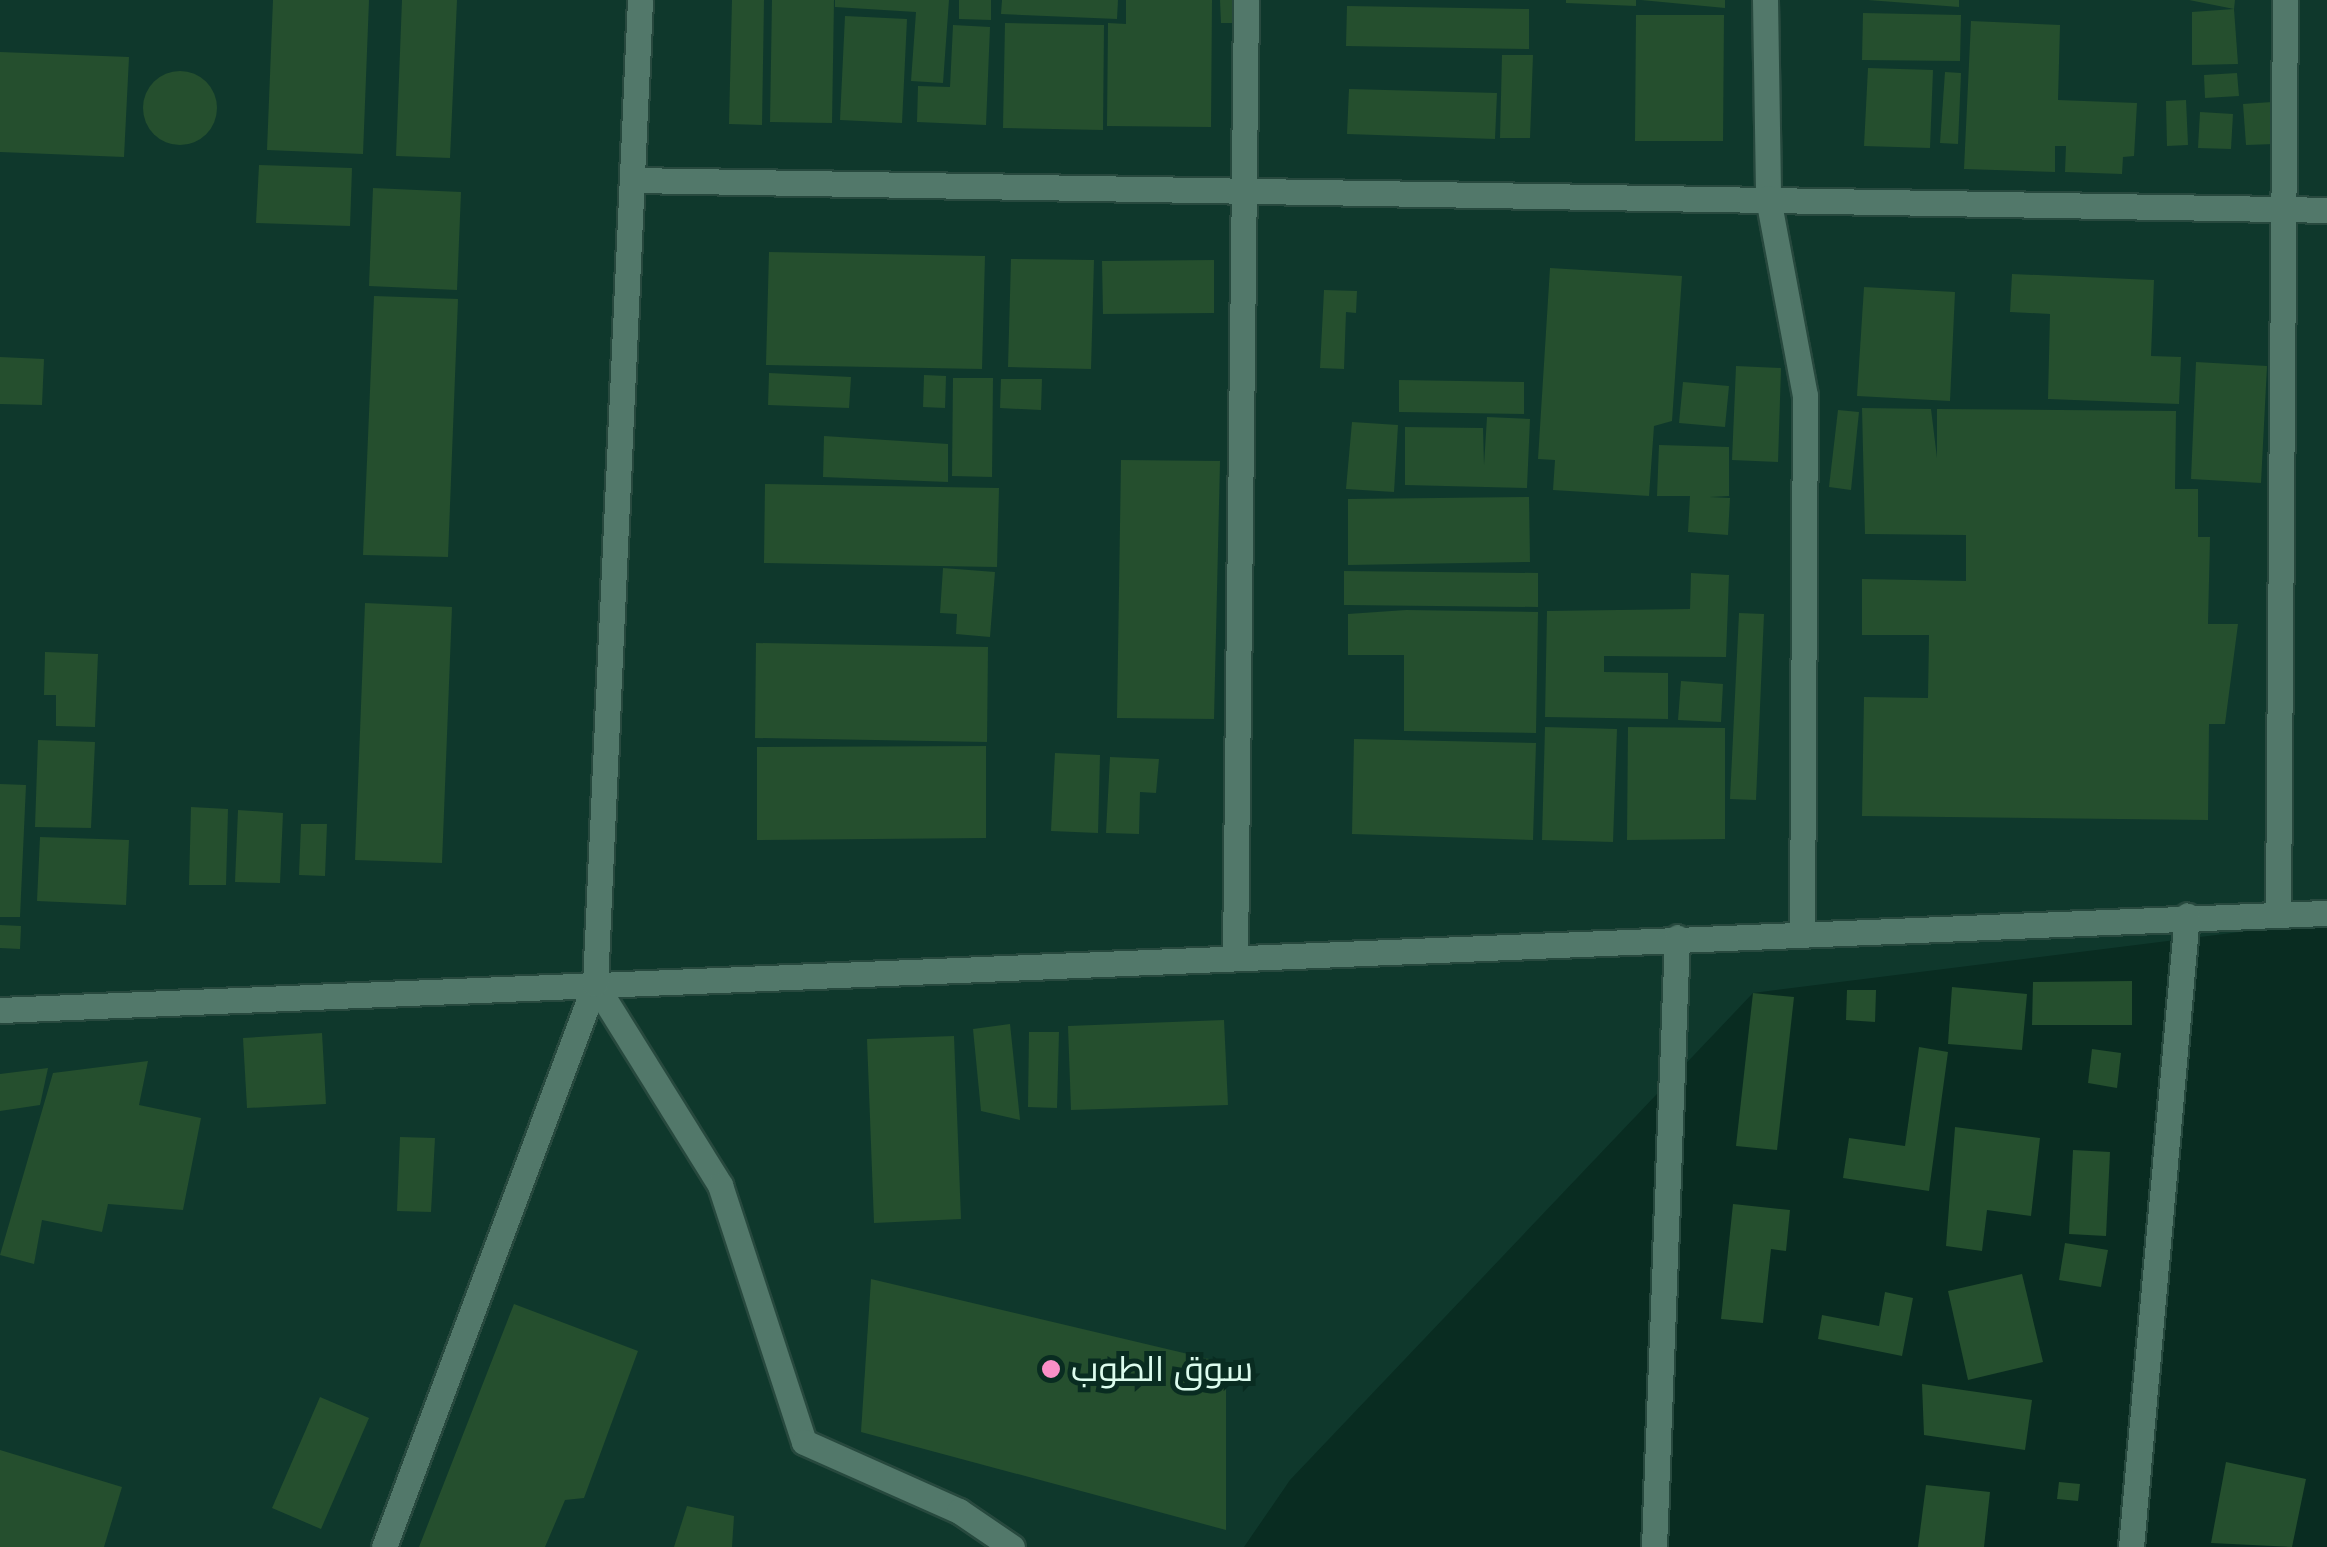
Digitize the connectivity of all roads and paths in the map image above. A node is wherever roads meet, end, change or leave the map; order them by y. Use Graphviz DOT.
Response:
graph roads {
  1 [pos="640,0"];
  2 [pos="1246,0"];
  3 [pos="1764,0"];
  4 [pos="2285,0"];
  5 [pos="632,180"];
  6 [pos="1244,190"];
  7 [pos="1768,198"];
  8 [pos="2290,206"];
  9 [pos="2327,210"];
  10 [pos="2278,911"];
  11 [pos="2327,913"];
  12 [pos="2187,915"];
  13 [pos="1802,933"];
  14 [pos="1677,938"];
  15 [pos="1235,956"];
  16 [pos="594,984"];
  17 [pos="0,1010"];
  18 [pos="384,1547"];
  19 [pos="1012,1547"];
  20 [pos="1654,1547"];
  21 [pos="2131,1547"];
  1 -- 5 [label="street"];
  2 -- 6 [label="street"];
  3 -- 7 [label="street"];
  4 -- 8 [label="street"];
  5 -- 6 [label="street"];
  5 -- 16 [label="street"];
  6 -- 7 [label="street"];
  6 -- 15 [label="street"];
  7 -- 8 [label="street"];
  7 -- 13 [label="street"];
  8 -- 9 [label="street"];
  8 -- 10 [label="street"];
  10 -- 11 [label="street"];
  10 -- 12 [label="street"];
  12 -- 13 [label="street"];
  12 -- 21 [label="street"];
  13 -- 14 [label="street"];
  14 -- 15 [label="street"];
  14 -- 20 [label="street"];
  15 -- 16 [label="street"];
  16 -- 17 [label="street"];
  16 -- 18 [label="street"];
  16 -- 19 [label="street"];
}
